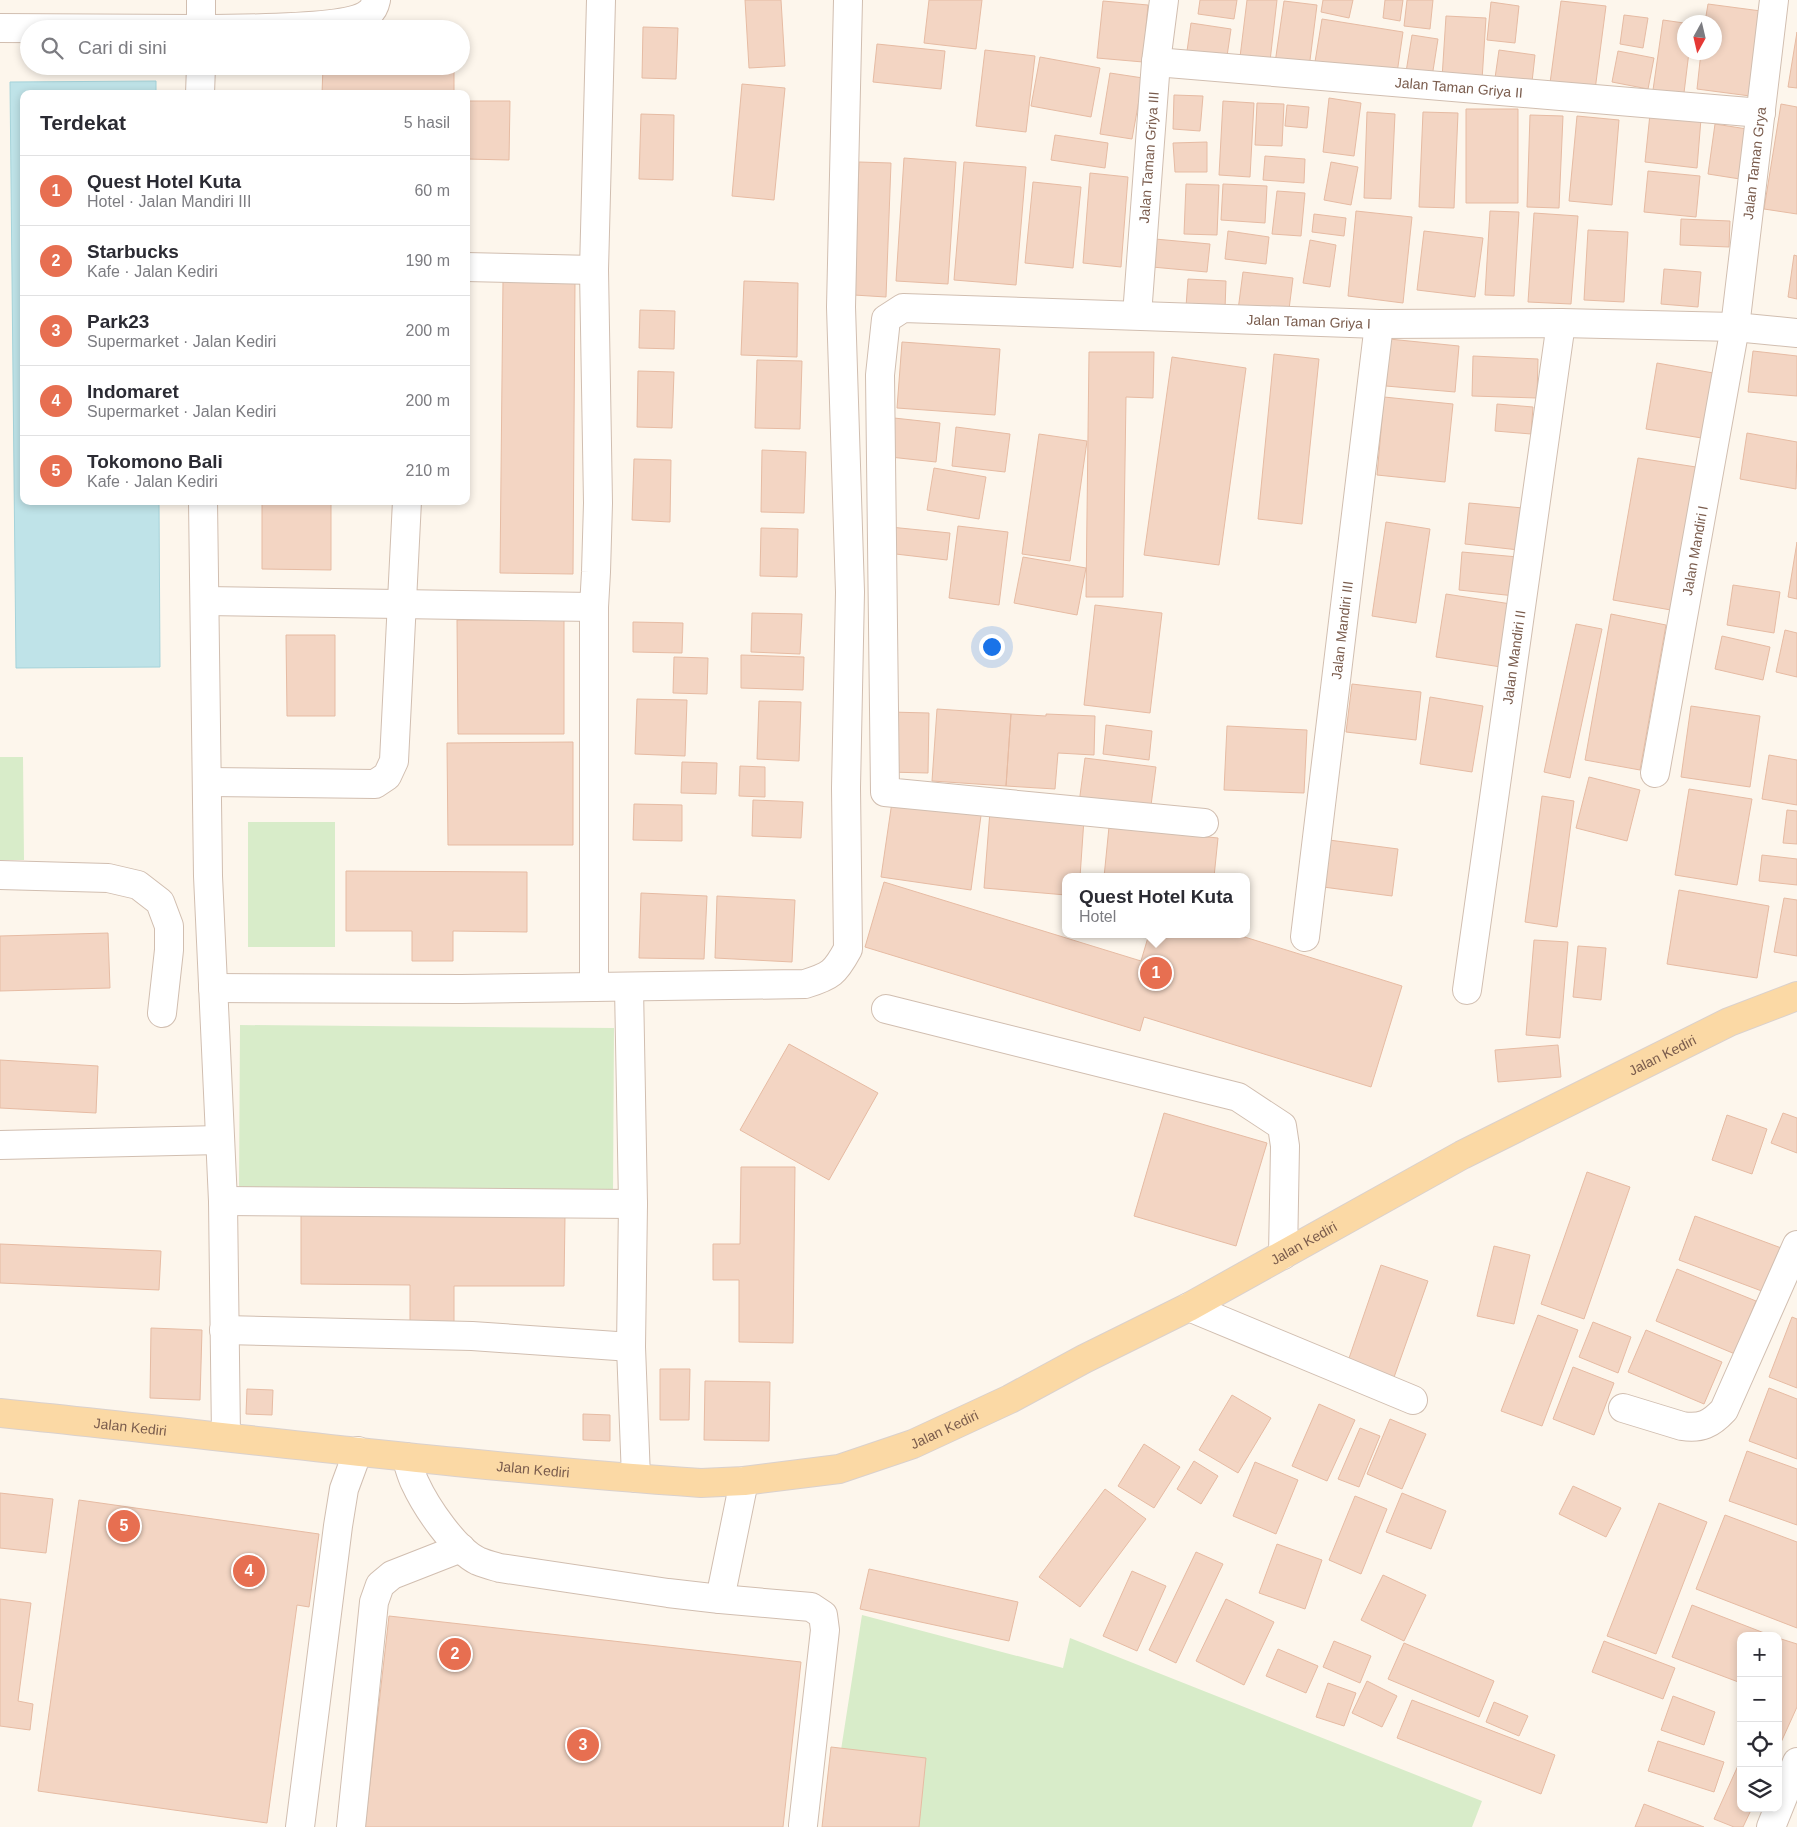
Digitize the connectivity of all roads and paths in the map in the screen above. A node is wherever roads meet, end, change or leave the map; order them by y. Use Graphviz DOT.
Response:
graph roads {
  1 [pos="201,0"];
  2 [pos="376,0"];
  3 [pos="601,0"];
  4 [pos="848,0"];
  5 [pos="1164,0"];
  6 [pos="1774,0"];
  7 [pos="201,20"];
  8 [pos="349,20"];
  9 [pos="0,28"];
  10 [pos="20,28"];
  11 [pos="1156,62"];
  12 [pos="201,75"];
  13 [pos="200,90"];
  14 [pos="1761,113"];
  15 [pos="470,267"];
  16 [pos="594,270"];
  17 [pos="1137,315"];
  18 [pos="1561,323"];
  19 [pos="1379,324"];
  20 [pos="1735,327"];
  21 [pos="1797,333"];
  22 [pos="880,375"];
  23 [pos="843,377"];
  24 [pos="203,505"];
  25 [pos="407,505"];
  26 [pos="205,601"];
  27 [pos="402,604"];
  28 [pos="594,607"];
  29 [pos="1655,773"];
  30 [pos="208,782"];
  31 [pos="1204,823"];
  32 [pos="0,875"];
  33 [pos="1305,937"];
  34 [pos="594,987"];
  35 [pos="629,987"];
  36 [pos="212,988"];
  37 [pos="1467,990"];
  38 [pos="1797,996"];
  39 [pos="886,1009"];
  40 [pos="162,1013"];
  41 [pos="220,1140"];
  42 [pos="0,1145"];
  43 [pos="222,1201"];
  44 [pos="634,1204"];
  45 [pos="1797,1245"];
  46 [pos="1283,1255"];
  47 [pos="1189,1307"];
  48 [pos="224,1330"];
  49 [pos="631,1346"];
  50 [pos="1413,1400"];
  51 [pos="1623,1408"];
  52 [pos="0,1413"];
  53 [pos="226,1436"];
  54 [pos="358,1452"];
  55 [pos="406,1458"];
  56 [pos="636,1478"];
  57 [pos="744,1482"];
  58 [pos="461,1548"];
  59 [pos="720,1599"];
  60 [pos="1797,1762"];
  61 [pos="802,1825"];
  62 [pos="1779,1825"];
  63 [pos="300,1827"];
  64 [pos="351,1827"];
  1 -- 7 [label="street"];
  2 -- 8 [label="street"];
  3 -- 16 [label="street"];
  4 -- 23 [label="street"];
  5 -- 11 [label="street, Jalan Taman Griya III"];
  6 -- 14 [label="street, Jalan Taman Grya"];
  9 -- 10 [label="street"];
  11 -- 14 [label="street, Jalan Taman Griya II"];
  11 -- 17 [label="street, Jalan Taman Griya III"];
  12 -- 13 [label="street"];
  14 -- 20 [label="street, Jalan Taman Grya"];
  15 -- 16 [label="street"];
  16 -- 28 [label="street"];
  17 -- 19 [label="street, Jalan Taman Griya I"];
  17 -- 22 [label="street, Jalan Taman Griya I"];
  18 -- 19 [label="street, Jalan Taman Griya I"];
  18 -- 20 [label="street, Jalan Taman Griya I"];
  18 -- 37 [label="street, Jalan Mandiri II"];
  19 -- 33 [label="street, Jalan Mandiri III"];
  20 -- 21 [label="street, Jalan Taman Griya I"];
  20 -- 29 [label="street, Jalan Mandiri I"];
  22 -- 23 [label="street"];
  22 -- 31 [label="street"];
  23 -- 35 [label="street"];
  24 -- 26 [label="street"];
  25 -- 27 [label="street"];
  26 -- 27 [label="street"];
  26 -- 30 [label="street"];
  27 -- 28 [label="street"];
  27 -- 30 [label="street"];
  28 -- 34 [label="street"];
  30 -- 36 [label="street"];
  32 -- 40 [label="street"];
  34 -- 35 [label="street"];
  34 -- 36 [label="street"];
  35 -- 44 [label="street"];
  36 -- 41 [label="street"];
  38 -- 46 [label="main road, Jalan Kediri"];
  39 -- 46 [label="street"];
  41 -- 42 [label="street"];
  41 -- 43 [label="street"];
  43 -- 44 [label="street"];
  43 -- 48 [label="street"];
  44 -- 49 [label="street"];
  45 -- 51 [label="street"];
  46 -- 47 [label="main road, Jalan Kediri"];
  47 -- 50 [label="street"];
  47 -- 57 [label="main road, Jalan Kediri"];
  48 -- 49 [label="street"];
  48 -- 53 [label="street"];
  49 -- 56 [label="street"];
  52 -- 53 [label="main road, Jalan Kediri"];
  53 -- 54 [label="main road, Jalan Kediri"];
  54 -- 55 [label="main road, Jalan Kediri"];
  54 -- 63 [label="street"];
  55 -- 56 [label="main road, Jalan Kediri"];
  55 -- 58 [label="street"];
  56 -- 57 [label="main road, Jalan Kediri"];
  57 -- 59 [label="street"];
  58 -- 59 [label="street"];
  58 -- 64 [label="street"];
  59 -- 61 [label="street"];
  60 -- 62 [label="street"];
}
